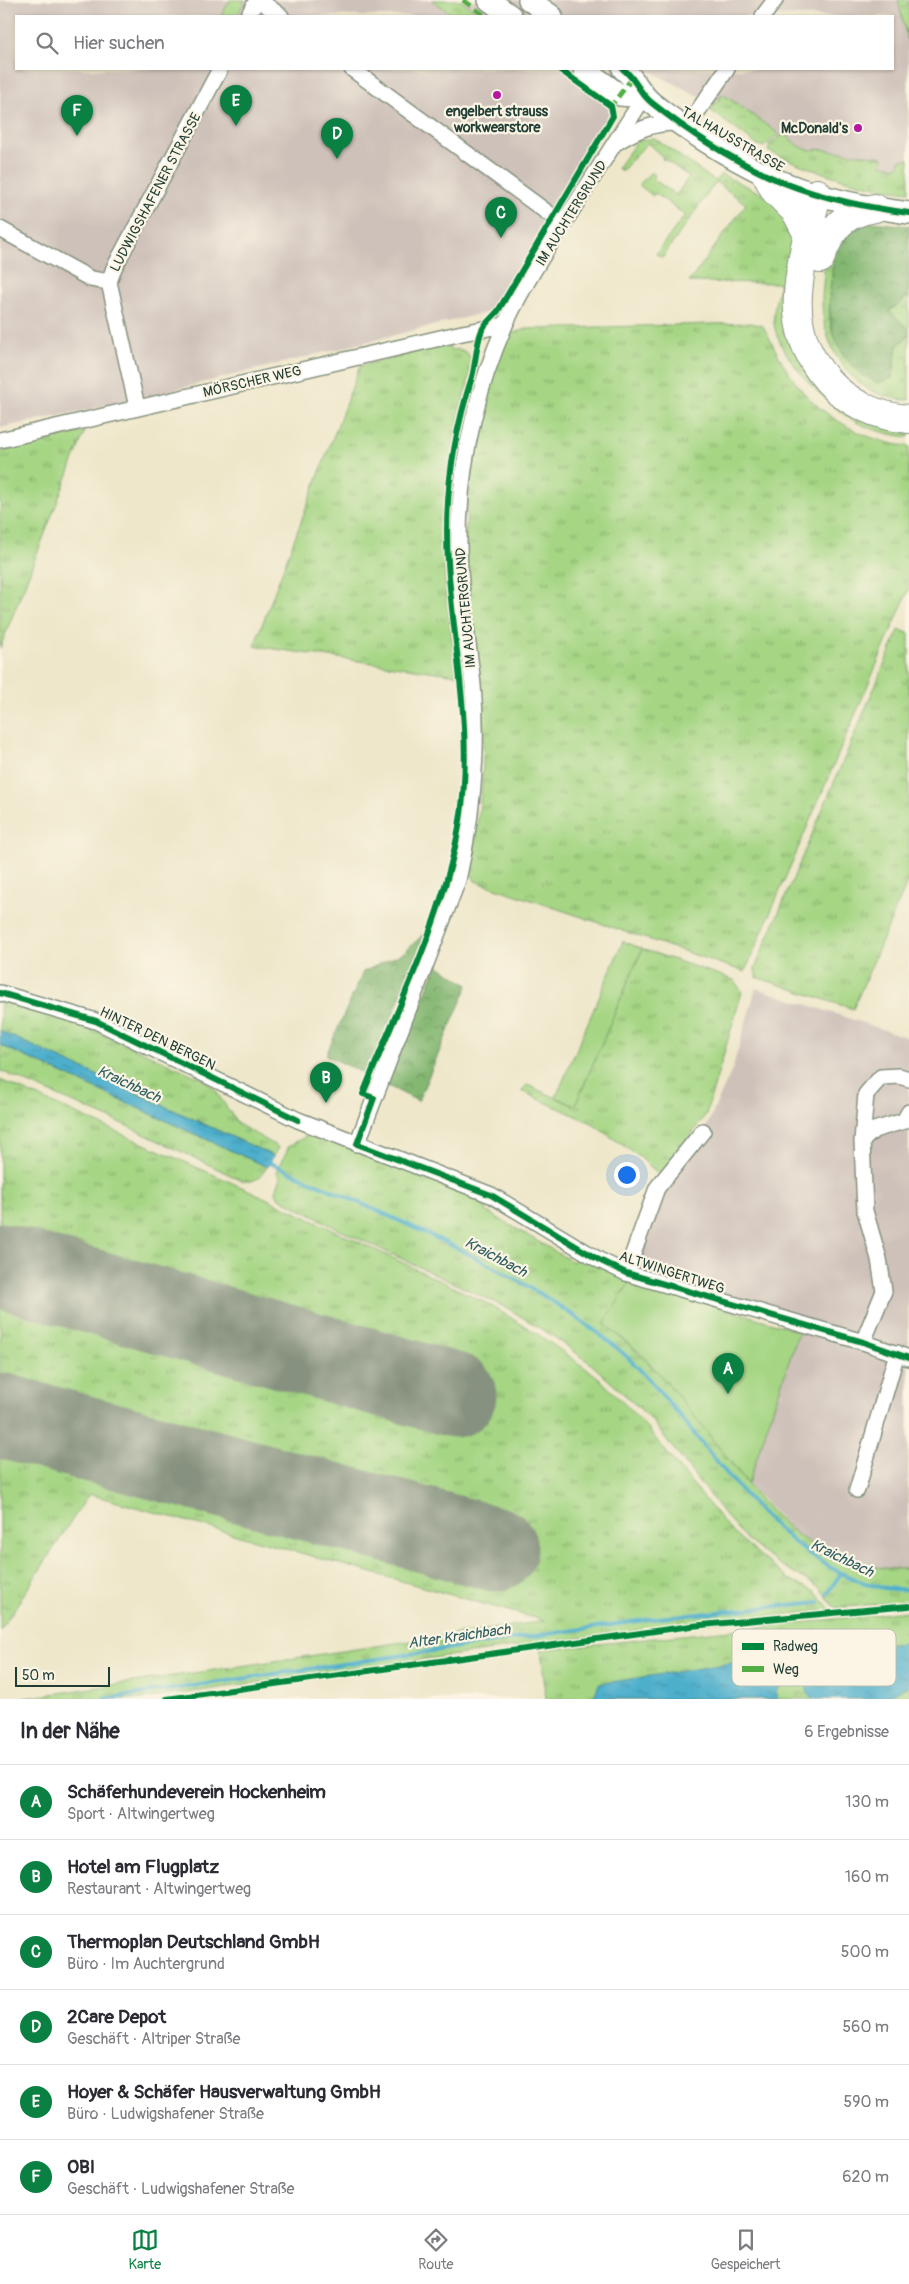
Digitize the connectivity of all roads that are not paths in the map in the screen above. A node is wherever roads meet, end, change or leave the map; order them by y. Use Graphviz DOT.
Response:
graph roads {
  1 [pos="258,0"];
  2 [pos="489,0"];
  3 [pos="529,0"];
  4 [pos="775,0"];
  5 [pos="249,15"];
  6 [pos="280,15"];
  7 [pos="511,15"];
  8 [pos="551,15"];
  9 [pos="764,15"];
  10 [pos="219,70"];
  11 [pos="353,70"];
  12 [pos="585,70"];
  13 [pos="624,70"];
  14 [pos="725,72"];
  15 [pos="644,97"];
  16 [pos="682,126"];
  17 [pos="614,144"];
  18 [pos="767,176"];
  19 [pos="825,195"];
  20 [pos="875,208"];
  21 [pos="909,213"];
  22 [pos="563,224"];
  23 [pos="0,229"];
  24 [pos="808,234"];
  25 [pos="820,259"];
  26 [pos="109,282"];
  27 [pos="505,325"];
  28 [pos="909,405"];
  29 [pos="137,408"];
  30 [pos="909,419"];
  31 [pos="0,440"];
  32 [pos="0,993"];
  33 [pos="909,1079"];
  34 [pos="909,1112"];
  35 [pos="298,1120"];
  36 [pos="703,1130"];
  37 [pos="862,1141"];
  38 [pos="357,1144"];
  39 [pos="626,1273"];
  40 [pos="863,1342"];
  41 [pos="903,1356"];
  42 [pos="857,1490"];
  1 -- 5 [label="street"];
  1 -- 6 [label="street"];
  2 -- 7 [label="main road"];
  3 -- 8 [label="main road"];
  4 -- 9 [label="street"];
  10 -- 26 [label="street, LUDWIGSHAFENER STRASSE"];
  11 -- 22 [label="street"];
  12 -- 15 [label="main road"];
  13 -- 15 [label="main road, TALHAUSSTRASSE"];
  14 -- 16 [label="street"];
  15 -- 16 [label="main road, TALHAUSSTRASSE"];
  15 -- 17 [label="street, IM AUCHTERGRUND"];
  16 -- 17 [label="street"];
  16 -- 18 [label="main road, TALHAUSSTRASSE"];
  17 -- 22 [label="street, IM AUCHTERGRUND"];
  18 -- 19 [label="main road, TALHAUSSTRASSE"];
  18 -- 24 [label="highway"];
  19 -- 20 [label="main road, TALHAUSSTRASSE"];
  19 -- 24 [label="highway"];
  19 -- 25 [label="highway"];
  20 -- 21 [label="main road, TALHAUSSTRASSE"];
  20 -- 25 [label="highway"];
  22 -- 27 [label="street, IM AUCHTERGRUND"];
  23 -- 26 [label="street"];
  24 -- 30 [label="highway"];
  25 -- 28 [label="highway"];
  26 -- 29 [label="street, LUDWIGSHAFENER STRASSE"];
  27 -- 29 [label="street, MÖRSCHER WEG"];
  27 -- 38 [label="street, IM AUCHTERGRUND"];
  29 -- 31 [label="street, MÖRSCHER WEG"];
  32 -- 35 [label="street, HINTER DEN BERGEN"];
  33 -- 37 [label="street"];
  34 -- 37 [label="street"];
  35 -- 38 [label="street, ALTWINGERTWEG"];
  36 -- 39 [label="street"];
  37 -- 40 [label="street"];
  38 -- 39 [label="street, ALTWINGERTWEG"];
  39 -- 40 [label="street, ALTWINGERTWEG"];
  40 -- 41 [label="street, ALTWINGERTWEG"];
  41 -- 42 [label="street, ALTWINGERTWEG"];
}
